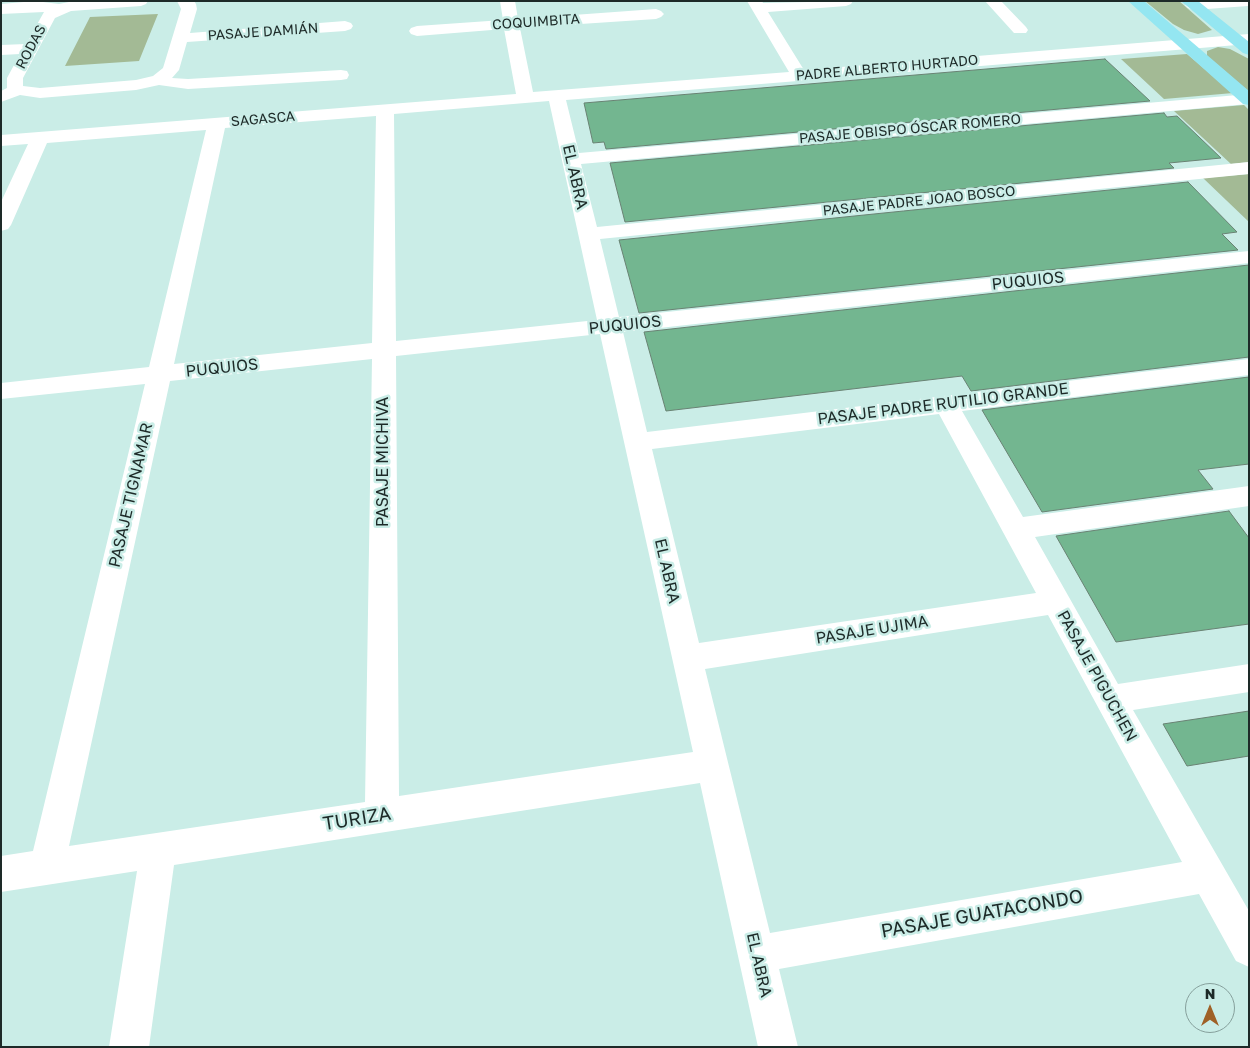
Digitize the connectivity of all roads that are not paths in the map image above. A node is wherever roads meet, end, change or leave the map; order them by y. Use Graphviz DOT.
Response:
graph roads {
  1 [pos="141,1"];
  2 [pos="184,1"];
  3 [pos="507,1"];
  4 [pos="846,1"];
  5 [pos="992,1"];
  6 [pos="1135,1"];
  7 [pos="1248,1"];
  8 [pos="123,2"];
  9 [pos="1190,3"];
  10 [pos="757,5"];
  11 [pos="1,9"];
  12 [pos="59,9"];
  13 [pos="656,14"];
  14 [pos="511,24"];
  15 [pos="345,26"];
  16 [pos="1020,30"];
  17 [pos="417,31"];
  18 [pos="180,38"];
  19 [pos="1242,39"];
  20 [pos="1184,44"];
  21 [pos="31,48"];
  22 [pos="1,50"];
  23 [pos="1249,50"];
  24 [pos="341,75"];
  25 [pos="799,75"];
  26 [pos="158,80"];
  27 [pos="18,90"];
  28 [pos="556,95"];
  29 [pos="1,97"];
  30 [pos="525,98"];
  31 [pos="1248,100"];
  32 [pos="385,109"];
  33 [pos="217,123"];
  34 [pos="40,138"];
  35 [pos="1,141"];
  36 [pos="572,159"];
  37 [pos="1249,168"];
  38 [pos="1,225"];
  39 [pos="589,234"];
  40 [pos="1249,257"];
  41 [pos="610,327"];
  42 [pos="384,351"];
  43 [pos="1249,367"];
  44 [pos="159,374"];
  45 [pos="1,391"];
  46 [pos="946,404"];
  47 [pos="637,442"];
  48 [pos="1249,496"];
  49 [pos="1016,529"];
  50 [pos="1056,602"];
  51 [pos="688,658"];
  52 [pos="1249,678"];
  53 [pos="1110,699"];
  54 [pos="712,765"];
  55 [pos="382,815"];
  56 [pos="158,850"];
  57 [pos="47,867"];
  58 [pos="1,874"];
  59 [pos="1208,875"];
  60 [pos="1248,946"];
  61 [pos="756,954"];
  62 [pos="129,1047"];
  63 [pos="778,1047"];
  1 -- 8 [label="street"];
  2 -- 18 [label="street"];
  3 -- 14 [label="street"];
  4 -- 10 [label="street"];
  5 -- 16 [label="street"];
  6 -- 20 [label="main road"];
  7 -- 9 [label="street"];
  8 -- 12 [label="street"];
  9 -- 19 [label="main road"];
  10 -- 25 [label="street"];
  11 -- 12 [label="street"];
  12 -- 21 [label="street, RODAS"];
  13 -- 14 [label="street, COQUIMBITA"];
  14 -- 17 [label="street, COQUIMBITA"];
  14 -- 30 [label="street"];
  15 -- 18 [label="street, PASAJE DAMIÁN"];
  18 -- 26 [label="street"];
  19 -- 20 [label="street, PADRE ALBERTO HURTADO"];
  19 -- 23 [label="main road"];
  20 -- 25 [label="street, PADRE ALBERTO HURTADO"];
  20 -- 31 [label="main road"];
  21 -- 22 [label="street"];
  21 -- 27 [label="street, RODAS"];
  24 -- 26 [label="street"];
  25 -- 28 [label="street, PADRE ALBERTO HURTADO"];
  26 -- 27 [label="street"];
  27 -- 29 [label="street"];
  28 -- 30 [label="street, PADRE ALBERTO HURTADO"];
  28 -- 36 [label="street, EL ABRA"];
  30 -- 32 [label="street, SAGASCA"];
  31 -- 36 [label="street, PASAJE OBISPO ÓSCAR ROMERO"];
  32 -- 33 [label="street, SAGASCA"];
  32 -- 42 [label="street, PASAJE MICHIVA"];
  33 -- 34 [label="street, SAGASCA"];
  33 -- 44 [label="street, PASAJE TIGNAMAR"];
  34 -- 35 [label="street, SAGASCA"];
  34 -- 38 [label="street"];
  36 -- 39 [label="street, EL ABRA"];
  37 -- 39 [label="street, PASAJE PADRE JOAO BOSCO"];
  39 -- 41 [label="street, EL ABRA"];
  40 -- 41 [label="street, PUQUIOS"];
  41 -- 42 [label="street, PUQUIOS"];
  41 -- 47 [label="street, EL ABRA"];
  42 -- 44 [label="street, PUQUIOS"];
  42 -- 55 [label="street, PASAJE MICHIVA"];
  43 -- 46 [label="street, PASAJE PADRE RUTILIO GRANDE"];
  44 -- 45 [label="street, PUQUIOS"];
  44 -- 57 [label="street, PASAJE TIGNAMAR"];
  46 -- 47 [label="street, PASAJE PADRE RUTILIO GRANDE"];
  46 -- 49 [label="street, PASAJE PIGUCHEN"];
  47 -- 51 [label="street, EL ABRA"];
  48 -- 49 [label="street"];
  49 -- 50 [label="street, PASAJE PIGUCHEN"];
  50 -- 51 [label="street, PASAJE UJIMA"];
  50 -- 53 [label="street, PASAJE PIGUCHEN"];
  51 -- 54 [label="street, EL ABRA"];
  52 -- 53 [label="street"];
  53 -- 59 [label="street, PASAJE PIGUCHEN"];
  54 -- 55 [label="street, TURIZA"];
  54 -- 61 [label="street, EL ABRA"];
  55 -- 56 [label="street, TURIZA"];
  56 -- 57 [label="street, TURIZA"];
  56 -- 62 [label="street"];
  57 -- 58 [label="street, TURIZA"];
  59 -- 60 [label="street, PASAJE PIGUCHEN"];
  59 -- 61 [label="street, PASAJE GUATACONDO"];
  61 -- 63 [label="street, EL ABRA"];
}
